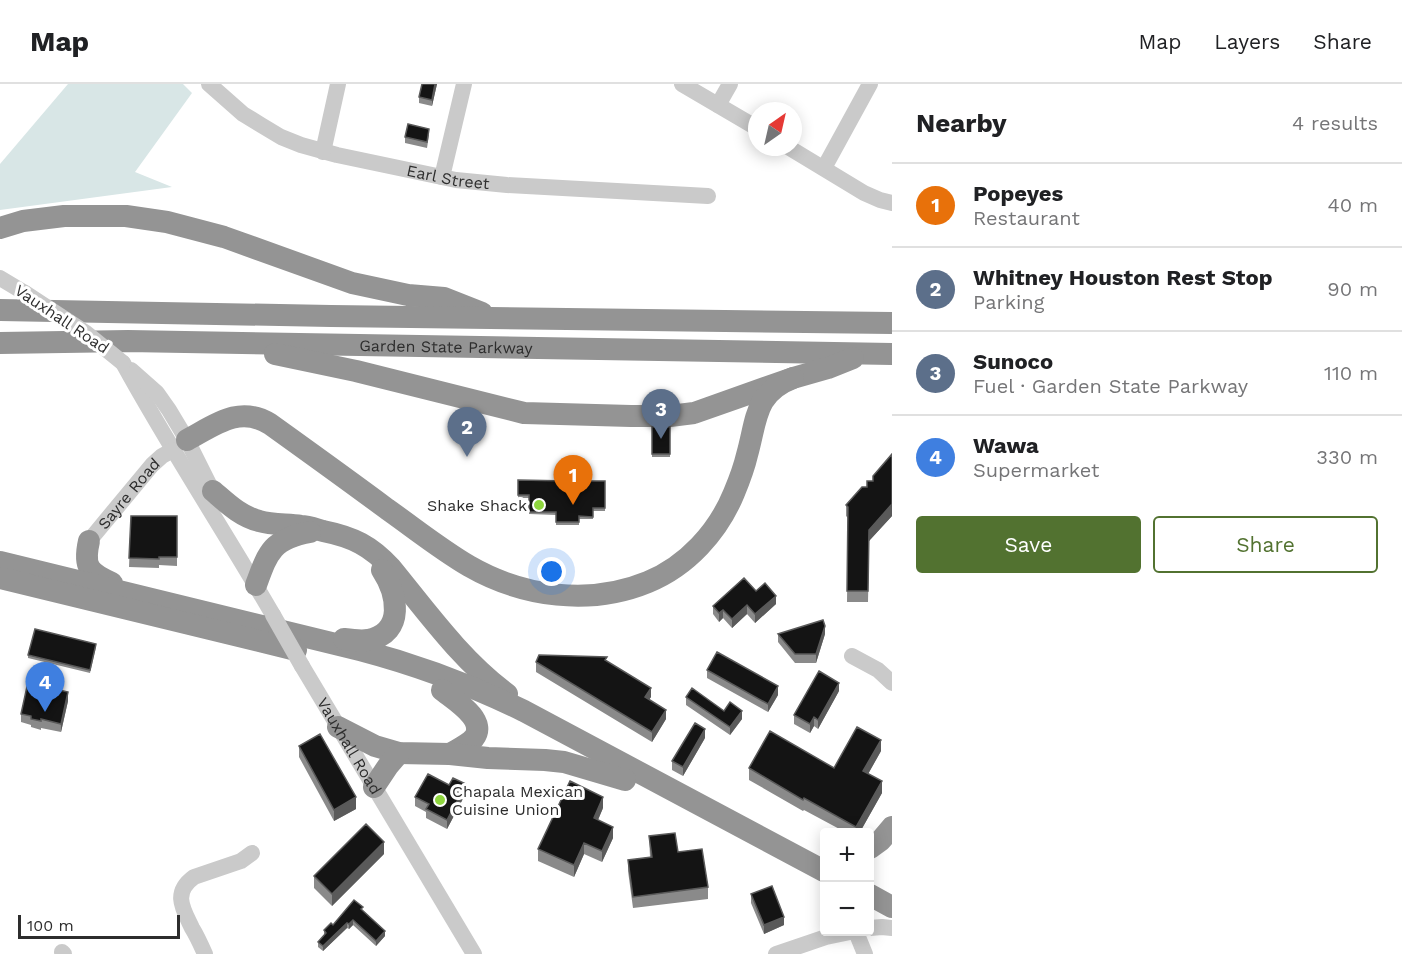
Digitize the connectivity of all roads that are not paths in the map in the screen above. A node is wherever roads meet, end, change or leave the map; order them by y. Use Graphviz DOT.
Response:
graph roads {
  1 [pos="210,84"];
  2 [pos="339,84"];
  3 [pos="464,84"];
  4 [pos="682,84"];
  5 [pos="730,84"];
  6 [pos="870,84"];
  7 [pos="718,105"];
  8 [pos="748,123"];
  9 [pos="323,152"];
  10 [pos="802,155"];
  11 [pos="824,168"];
  12 [pos="441,177"];
  13 [pos="708,196"];
  14 [pos="892,203"];
  15 [pos="0,228"];
  16 [pos="0,278"];
  17 [pos="0,310"];
  18 [pos="494,318"];
  19 [pos="892,323"];
  20 [pos="0,343"];
  21 [pos="221,343"];
  22 [pos="865,354"];
  23 [pos="892,354"];
  24 [pos="123,363"];
  25 [pos="793,378"];
  26 [pos="180,445"];
  27 [pos="213,491"];
  28 [pos="324,531"];
  29 [pos="226,535"];
  30 [pos="89,541"];
  31 [pos="360,543"];
  32 [pos="0,562"];
  33 [pos="30,569"];
  34 [pos="0,578"];
  35 [pos="256,585"];
  36 [pos="141,596"];
  37 [pos="299,635"];
  38 [pos="852,656"];
  39 [pos="892,683"];
  40 [pos="442,690"];
  41 [pos="539,719"];
  42 [pos="338,727"];
  43 [pos="399,753"];
  44 [pos="450,754"];
  45 [pos="625,780"];
  46 [pos="374,787"];
  47 [pos="892,827"];
  48 [pos="874,845"];
  49 [pos="252,853"];
  50 [pos="794,855"];
  51 [pos="820,857"];
  52 [pos="820,868"];
  53 [pos="820,884"];
  54 [pos="874,897"];
  55 [pos="892,907"];
  56 [pos="874,913"];
  57 [pos="892,923"];
  58 [pos="874,928"];
  59 [pos="892,928"];
  60 [pos="824,936"];
  61 [pos="858,936"];
  62 [pos="205,954"];
  63 [pos="474,954"];
  64 [pos="776,954"];
  65 [pos="865,954"];
  1 -- 9 [label="street, Earl Street"];
  2 -- 9 [label="street"];
  3 -- 12 [label="street"];
  4 -- 7 [label="street"];
  5 -- 7 [label="street"];
  6 -- 11 [label="street"];
  7 -- 8 [label="street"];
  9 -- 12 [label="street, Earl Street"];
  10 -- 11 [label="street"];
  11 -- 14 [label="street"];
  12 -- 13 [label="street, Earl Street"];
  15 -- 18 [label="highway"];
  16 -- 24 [label="street, Vauxhall Road, bridge"];
  17 -- 18 [label="highway, Garden State Parkway"];
  18 -- 19 [label="highway, Garden State Parkway"];
  20 -- 21 [label="highway, Garden State Parkway"];
  21 -- 22 [label="highway, Garden State Parkway"];
  21 -- 25 [label="highway"];
  22 -- 23 [label="highway, Garden State Parkway"];
  22 -- 25 [label="highway"];
  24 -- 26 [label="street, Vauxhall Road"];
  24 -- 26 [label="street, Vauxhall Road"];
  25 -- 26 [label="highway"];
  26 -- 27 [label="street, Vauxhall Road"];
  26 -- 29 [label="street, Vauxhall Road"];
  26 -- 30 [label="street, Sayre Road"];
  27 -- 28 [label="highway"];
  27 -- 29 [label="street, Vauxhall Road"];
  28 -- 31 [label="highway"];
  28 -- 35 [label="highway"];
  29 -- 35 [label="street, Vauxhall Road"];
  30 -- 33 [label="highway"];
  30 -- 36 [label="highway"];
  31 -- 37 [label="highway"];
  31 -- 41 [label="highway"];
  32 -- 33 [label="highway"];
  33 -- 36 [label="highway"];
  34 -- 40 [label="highway"];
  35 -- 42 [label="street, Vauxhall Road, bridge"];
  36 -- 37 [label="highway"];
  37 -- 41 [label="highway"];
  38 -- 39 [label="street"];
  40 -- 44 [label="highway"];
  40 -- 45 [label="highway"];
  41 -- 50 [label="highway"];
  42 -- 43 [label="highway"];
  42 -- 46 [label="street, Vauxhall Road"];
  43 -- 44 [label="highway"];
  43 -- 46 [label="highway"];
  44 -- 45 [label="highway"];
  45 -- 53 [label="highway"];
  46 -- 63 [label="street, Vauxhall Road"];
  47 -- 48 [label="highway"];
  49 -- 62 [label="street"];
  50 -- 51 [label="highway"];
  50 -- 52 [label="highway"];
  54 -- 55 [label="highway"];
  56 -- 57 [label="highway"];
  58 -- 59 [label="street"];
  60 -- 64 [label="street"];
  61 -- 65 [label="street"];
}
